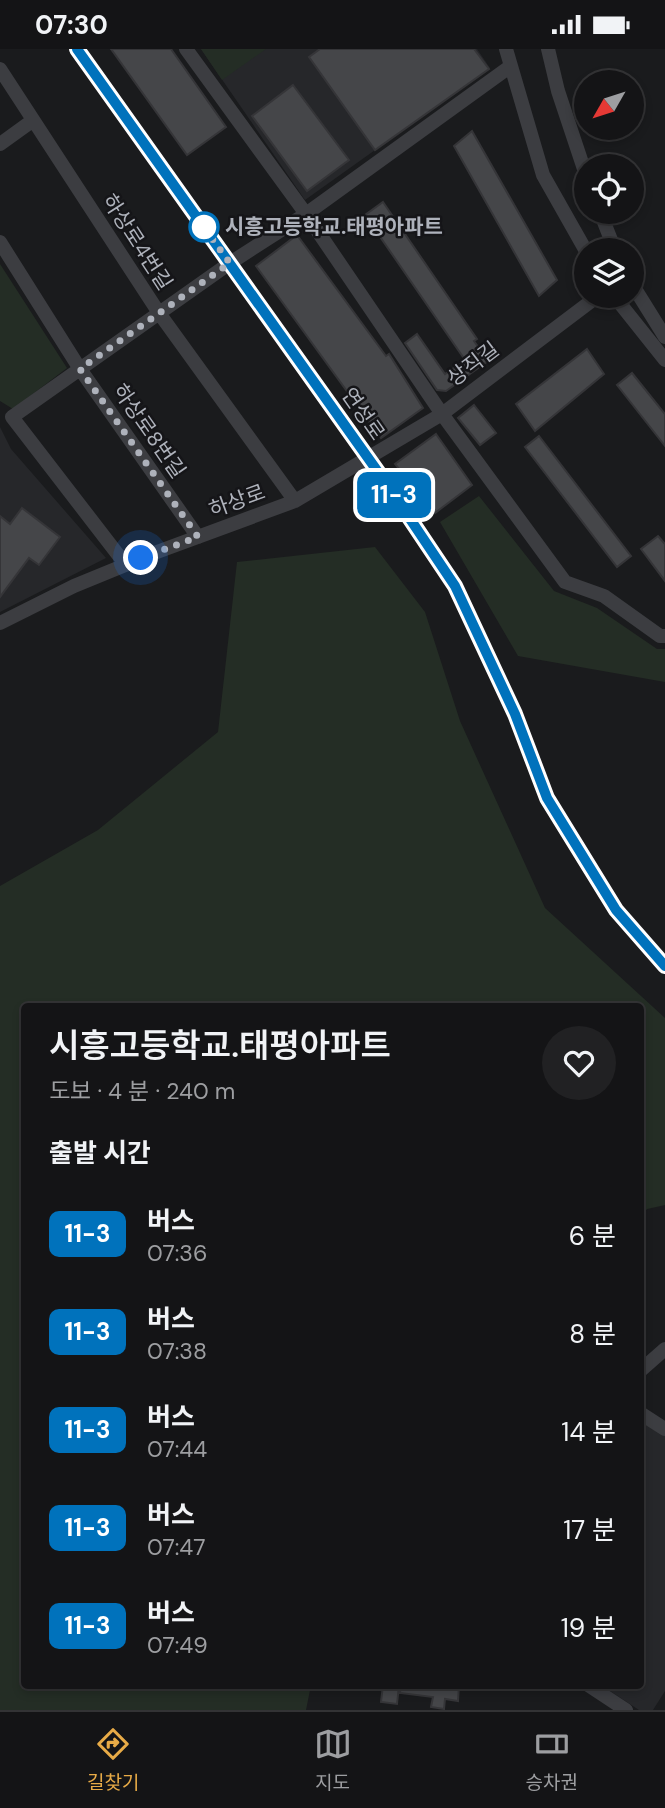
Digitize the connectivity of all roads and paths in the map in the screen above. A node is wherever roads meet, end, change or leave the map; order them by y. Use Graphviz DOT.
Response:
graph roads {
  1 [pos="77,49"];
  2 [pos="186,49"];
  3 [pos="506,49"];
  4 [pos="548,49"];
  5 [pos="511,66"];
  6 [pos="0,69"];
  7 [pos="32,121"];
  8 [pos="0,144"];
  9 [pos="579,154"];
  10 [pos="306,214"];
  11 [pos="579,238"];
  12 [pos="0,242"];
  13 [pos="230,263"];
  14 [pos="644,303"];
  15 [pos="582,308"];
  16 [pos="624,308"];
  17 [pos="159,313"];
  18 [pos="665,337"];
  19 [pos="665,360"];
  20 [pos="80,369"];
  21 [pos="6,414"];
  22 [pos="442,414"];
  23 [pos="366,457"];
  24 [pos="295,501"];
  25 [pos="198,537"];
  26 [pos="126,565"];
  27 [pos="0,623"];
  28 [pos="665,636"];
  29 [pos="665,966"];
  30 [pos="665,1349"];
  31 [pos="644,1367"];
  32 [pos="644,1416"];
  33 [pos="665,1429"];
  34 [pos="593,1689"];
  35 [pos="626,1710"];
  1 -- 13 [label="street, 연성로"];
  2 -- 10 [label="street"];
  3 -- 5 [label="street"];
  4 -- 9 [label="street"];
  5 -- 10 [label="street"];
  5 -- 11 [label="street"];
  6 -- 7 [label="street, 하상로4번길"];
  7 -- 8 [label="street"];
  7 -- 17 [label="street, 하상로4번길"];
  10 -- 13 [label="street"];
  10 -- 22 [label="street"];
  12 -- 20 [label="street, 하상로8번길"];
  13 -- 17 [label="street"];
  13 -- 23 [label="street, 연성로"];
  14 -- 18 [label="street"];
  15 -- 22 [label="street, 상직길"];
  16 -- 19 [label="street"];
  17 -- 20 [label="street"];
  17 -- 24 [label="street, 하상로4번길"];
  20 -- 21 [label="street"];
  20 -- 25 [label="street, 하상로8번길"];
  21 -- 26 [label="street"];
  22 -- 23 [label="street, 상직길"];
  22 -- 28 [label="street"];
  23 -- 24 [label="street, 하상로"];
  23 -- 29 [label="street, 연성로"];
  24 -- 25 [label="street, 하상로"];
  25 -- 26 [label="street, 하상로"];
  26 -- 27 [label="street, 하상로"];
  30 -- 31 [label="street"];
  32 -- 33 [label="street"];
  34 -- 35 [label="street"];
}
